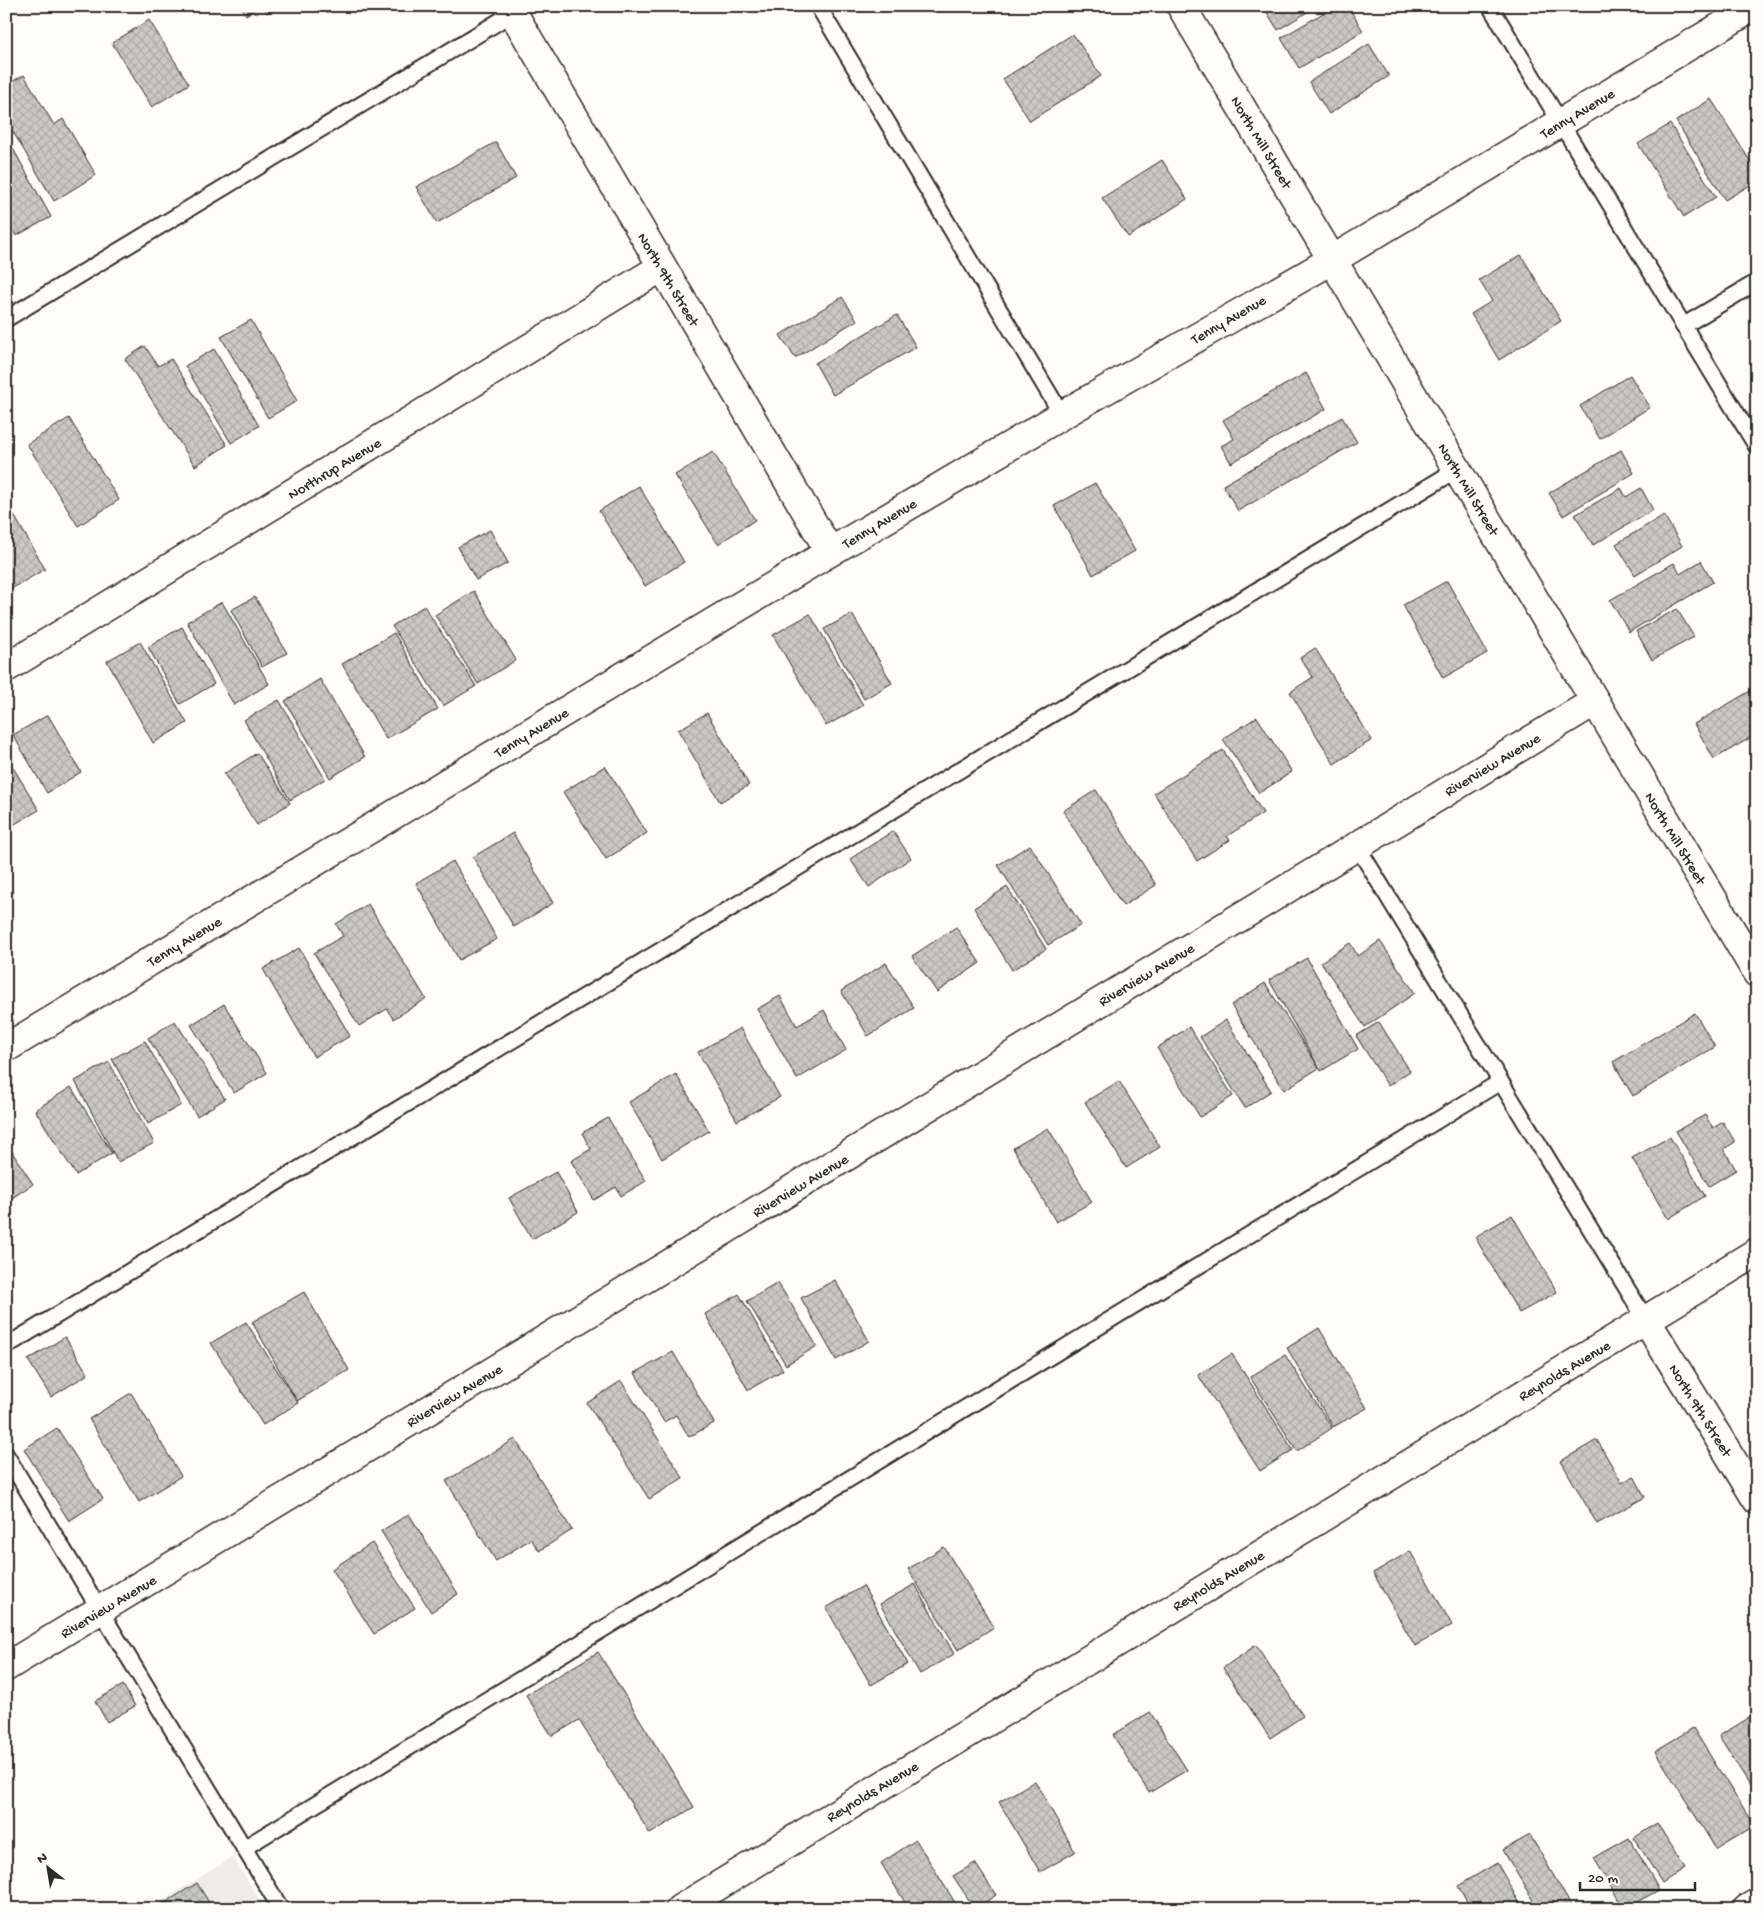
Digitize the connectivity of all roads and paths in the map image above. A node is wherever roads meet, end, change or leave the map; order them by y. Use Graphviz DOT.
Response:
graph roads {
  1 [pos="818,6"];
  2 [pos="1181,6"];
  3 [pos="1490,6"];
  4 [pos="1755,6"];
  5 [pos="511,10"];
  6 [pos="1559,124"];
  7 [pos="1332,260"];
  8 [pos="662,267"];
  9 [pos="1757,282"];
  10 [pos="6,319"];
  11 [pos="1683,326"];
  12 [pos="1062,415"];
  13 [pos="1757,447"];
  14 [pos="1458,470"];
  15 [pos="830,552"];
  16 [pos="6,668"];
  17 [pos="1594,702"];
  18 [pos="1357,846"];
  19 [pos="1757,972"];
  20 [pos="6,1048"];
  21 [pos="1500,1082"];
  22 [pos="1757,1252"];
  23 [pos="1646,1320"];
  24 [pos="6,1346"];
  25 [pos="6,1454"];
  26 [pos="1757,1500"];
  27 [pos="102,1610"];
  28 [pos="6,1667"];
  29 [pos="244,1848"];
  30 [pos="1757,1903"];
  31 [pos="281,1909"];
  32 [pos="680,1909"];
  33 [pos="1747,1909"];
  1 -- 12 [label="lane"];
  2 -- 7 [label="street, North Mill Street"];
  3 -- 6 [label="lane"];
  4 -- 6 [label="street, Tenny Avenue"];
  5 -- 8 [label="street, North 9th Street"];
  5 -- 10 [label="lane"];
  6 -- 7 [label="street, Tenny Avenue"];
  6 -- 11 [label="lane"];
  7 -- 12 [label="street, Tenny Avenue"];
  7 -- 14 [label="street, North Mill Street"];
  8 -- 15 [label="street, North 9th Street"];
  8 -- 16 [label="street, Northrup Avenue"];
  9 -- 11 [label="lane"];
  11 -- 13 [label="lane"];
  12 -- 15 [label="street, Tenny Avenue"];
  14 -- 17 [label="street, North Mill Street"];
  14 -- 24 [label="lane"];
  15 -- 20 [label="street, Tenny Avenue"];
  17 -- 18 [label="street, Riverview Avenue"];
  17 -- 19 [label="street, North Mill Street"];
  18 -- 21 [label="lane"];
  18 -- 27 [label="street, Riverview Avenue"];
  21 -- 23 [label="lane"];
  21 -- 29 [label="lane"];
  22 -- 23 [label="street, Reynolds Avenue"];
  23 -- 26 [label="street, North 9th Street"];
  23 -- 32 [label="street, Reynolds Avenue"];
  25 -- 27 [label="lane"];
  27 -- 28 [label="street, Riverview Avenue"];
  27 -- 29 [label="lane"];
  29 -- 31 [label="lane"];
  30 -- 33 [label="street"];
}
